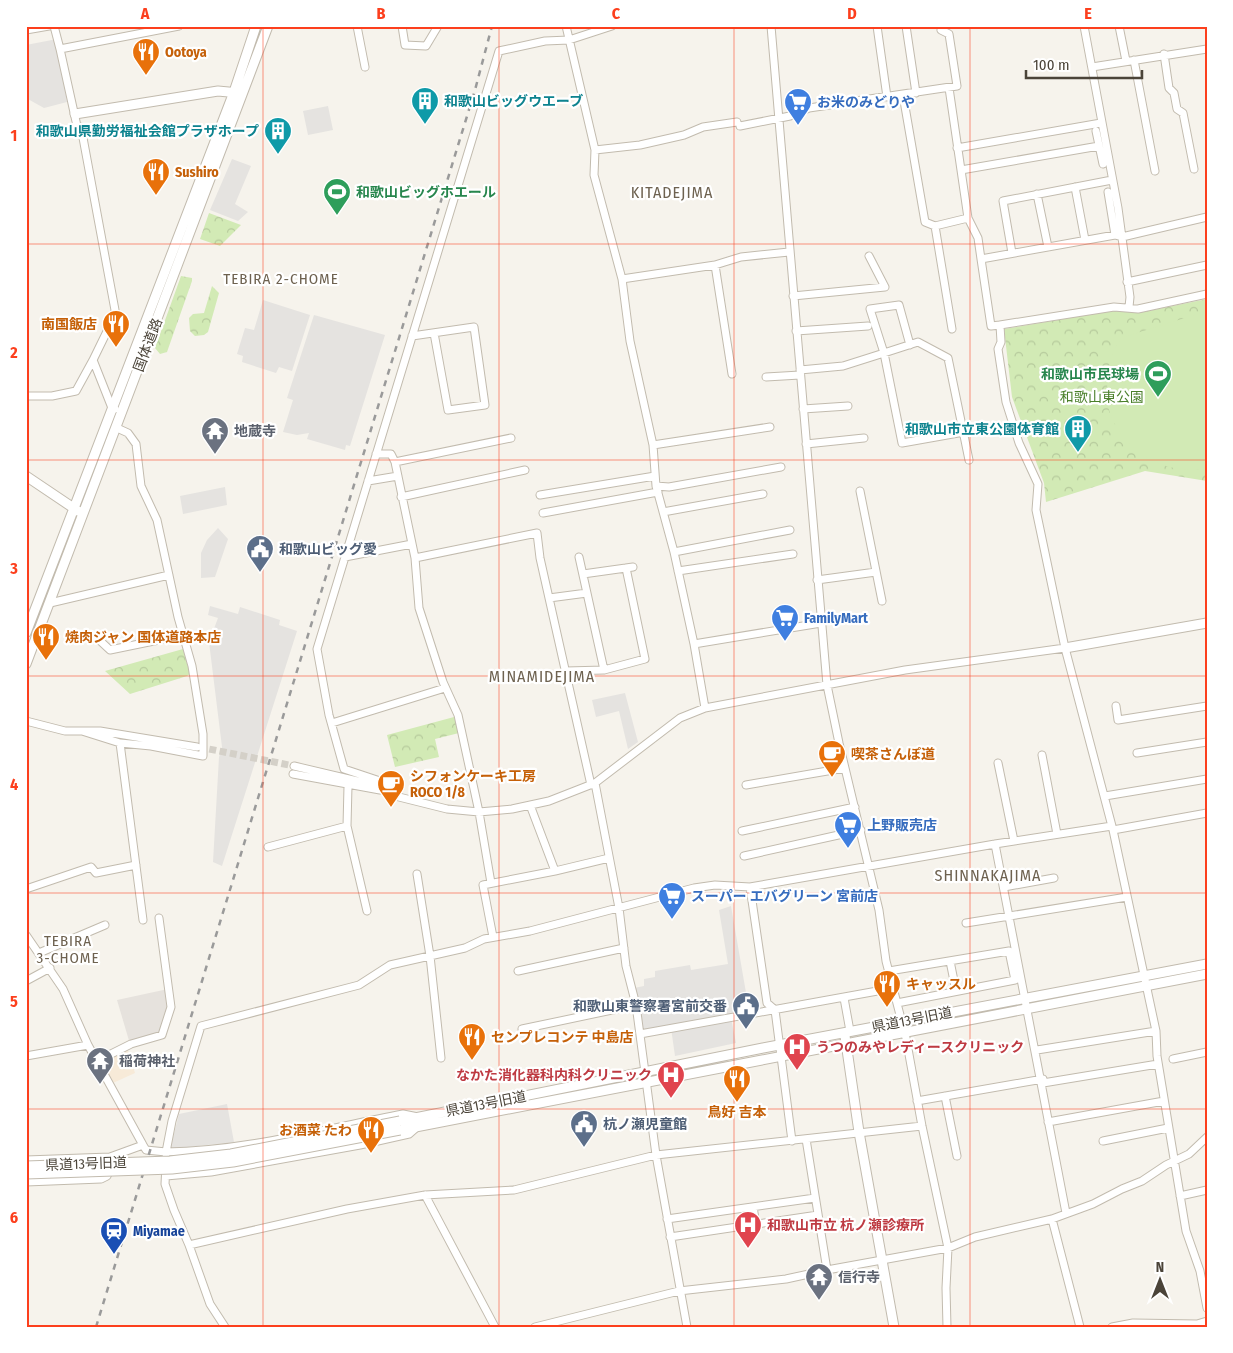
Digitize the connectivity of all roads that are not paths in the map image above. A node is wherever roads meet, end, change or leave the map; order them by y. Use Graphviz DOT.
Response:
graph roads {
  1 [pos="49,26"];
  2 [pos="54,26"];
  3 [pos="179,26"];
  4 [pos="256,26"];
  5 [pos="268,26"];
  6 [pos="358,26"];
  7 [pos="402,26"];
  8 [pos="438,26"];
  9 [pos="566,26"];
  10 [pos="612,26"];
  11 [pos="771,26"];
  12 [pos="877,26"];
  13 [pos="906,26"];
  14 [pos="1084,26"];
  15 [pos="1120,26"];
  16 [pos="26,30"];
  17 [pos="941,30"];
  18 [pos="569,40"];
  19 [pos="60,49"];
  20 [pos="1207,49"];
  21 [pos="1164,54"];
  22 [pos="1134,60"];
  23 [pos="1126,61"];
  24 [pos="365,67"];
  25 [pos="1092,67"];
  26 [pos="949,88"];
  27 [pos="234,92"];
  28 [pos="244,94"];
  29 [pos="916,94"];
  30 [pos="903,95"];
  31 [pos="887,97"];
  32 [pos="75,114"];
  33 [pos="779,119"];
  34 [pos="1102,123"];
  35 [pos="1096,131"];
  36 [pos="1099,146"];
  37 [pos="957,148"];
  38 [pos="594,150"];
  39 [pos="1103,164"];
  40 [pos="1194,169"];
  41 [pos="961,170"];
  42 [pos="1155,172"];
  43 [pos="1112,180"];
  44 [pos="1075,187"];
  45 [pos="1108,192"];
  46 [pos="1038,194"];
  47 [pos="1207,217"];
  48 [pos="968,218"];
  49 [pos="935,226"];
  50 [pos="1119,236"];
  51 [pos="1085,240"];
  52 [pos="1048,247"];
  53 [pos="789,252"];
  54 [pos="1012,253"];
  55 [pos="870,256"];
  56 [pos="981,259"];
  57 [pos="714,265"];
  58 [pos="1207,265"];
  59 [pos="622,278"];
  60 [pos="1127,282"];
  61 [pos="1207,294"];
  62 [pos="793,296"];
  63 [pos="1129,307"];
  64 [pos="1000,325"];
  65 [pos="868,326"];
  66 [pos="952,329"];
  67 [pos="796,331"];
  68 [pos="434,333"];
  69 [pos="412,336"];
  70 [pos="910,345"];
  71 [pos="884,353"];
  72 [pos="93,360"];
  73 [pos="800,373"];
  74 [pos="732,374"];
  75 [pos="766,378"];
  76 [pos="26,396"];
  77 [pos="848,406"];
  78 [pos="112,408"];
  79 [pos="803,409"];
  80 [pos="123,412"];
  81 [pos="770,427"];
  82 [pos="117,428"];
  83 [pos="964,432"];
  84 [pos="511,438"];
  85 [pos="864,438"];
  86 [pos="806,444"];
  87 [pos="653,445"];
  88 [pos="376,454"];
  89 [pos="969,460"];
  90 [pos="395,462"];
  91 [pos="781,467"];
  92 [pos="525,470"];
  93 [pos="26,476"];
  94 [pos="398,476"];
  95 [pos="655,476"];
  96 [pos="368,480"];
  97 [pos="657,489"];
  98 [pos="860,491"];
  99 [pos="762,494"];
  100 [pos="540,495"];
  101 [pos="401,497"];
  102 [pos="74,508"];
  103 [pos="663,512"];
  104 [pos="543,513"];
  105 [pos="84,514"];
  106 [pos="790,530"];
  107 [pos="412,544"];
  108 [pos="674,552"];
  109 [pos="793,554"];
  110 [pos="345,557"];
  111 [pos="579,557"];
  112 [pos="415,558"];
  113 [pos="678,571"];
  114 [pos="876,572"];
  115 [pos="583,574"];
  116 [pos="170,575"];
  117 [pos="817,580"];
  118 [pos="587,593"];
  119 [pos="549,598"];
  120 [pos="882,601"];
  121 [pos="50,603"];
  122 [pos="821,623"];
  123 [pos="1207,623"];
  124 [pos="26,634"];
  125 [pos="183,635"];
  126 [pos="96,637"];
  127 [pos="694,644"];
  128 [pos="1065,648"];
  129 [pos="26,664"];
  130 [pos="604,670"];
  131 [pos="566,671"];
  132 [pos="827,685"];
  133 [pos="445,688"];
  134 [pos="1116,706"];
  135 [pos="1207,706"];
  136 [pos="705,708"];
  137 [pos="26,721"];
  138 [pos="332,723"];
  139 [pos="82,731"];
  140 [pos="1207,742"];
  141 [pos="120,743"];
  142 [pos="197,747"];
  143 [pos="1137,753"];
  144 [pos="1042,755"];
  145 [pos="998,763"];
  146 [pos="845,768"];
  147 [pos="1207,779"];
  148 [pos="593,784"];
  149 [pos="746,785"];
  150 [pos="348,786"];
  151 [pos="385,791"];
  152 [pos="1105,796"];
  153 [pos="530,805"];
  154 [pos="855,807"];
  155 [pos="480,812"];
  156 [pos="1207,813"];
  157 [pos="347,826"];
  158 [pos="1113,828"];
  159 [pos="861,830"];
  160 [pos="742,831"];
  161 [pos="1057,834"];
  162 [pos="1014,841"];
  163 [pos="996,844"];
  164 [pos="268,847"];
  165 [pos="744,856"];
  166 [pos="610,858"];
  167 [pos="136,865"];
  168 [pos="868,866"];
  169 [pos="555,871"];
  170 [pos="417,874"];
  171 [pos="1054,878"];
  172 [pos="491,883"];
  173 [pos="750,887"];
  174 [pos="1004,887"];
  175 [pos="26,889"];
  176 [pos="1127,897"];
  177 [pos="619,908"];
  178 [pos="367,911"];
  179 [pos="1010,916"];
  180 [pos="159,918"];
  181 [pos="143,920"];
  182 [pos="966,922"];
  183 [pos="105,925"];
  184 [pos="26,935"];
  185 [pos="493,937"];
  186 [pos="624,948"];
  187 [pos="40,953"];
  188 [pos="430,956"];
  189 [pos="950,960"];
  190 [pos="1207,964"];
  191 [pos="50,968"];
  192 [pos="518,971"];
  193 [pos="889,971"];
  194 [pos="1207,974"];
  195 [pos="1146,980"];
  196 [pos="26,981"];
  197 [pos="894,988"];
  198 [pos="956,991"];
  199 [pos="1027,997"];
  200 [pos="844,998"];
  201 [pos="897,1003"];
  202 [pos="636,1004"];
  203 [pos="1028,1007"];
  204 [pos="775,1010"];
  205 [pos="903,1026"];
  206 [pos="522,1029"];
  207 [pos="1156,1031"];
  208 [pos="640,1034"];
  209 [pos="847,1035"];
  210 [pos="88,1045"];
  211 [pos="781,1045"];
  212 [pos="1037,1050"];
  213 [pos="1207,1052"];
  214 [pos="782,1055"];
  215 [pos="26,1056"];
  216 [pos="441,1058"];
  217 [pos="1173,1059"];
  218 [pos="98,1061"];
  219 [pos="1158,1064"];
  220 [pos="644,1072"];
  221 [pos="1043,1081"];
  222 [pos="645,1083"];
  223 [pos="945,1096"];
  224 [pos="917,1101"];
  225 [pos="1164,1101"];
  226 [pos="420,1117"];
  227 [pos="1048,1122"];
  228 [pos="400,1126"];
  229 [pos="922,1126"];
  230 [pos="417,1127"];
  231 [pos="1168,1128"];
  232 [pos="859,1132"];
  233 [pos="1207,1137"];
  234 [pos="806,1139"];
  235 [pos="792,1141"];
  236 [pos="1103,1141"];
  237 [pos="143,1146"];
  238 [pos="166,1152"];
  239 [pos="656,1155"];
  240 [pos="957,1156"];
  241 [pos="110,1157"];
  242 [pos="26,1160"];
  243 [pos="1175,1162"];
  244 [pos="26,1166"];
  245 [pos="26,1174"];
  246 [pos="166,1176"];
  247 [pos="26,1182"];
  248 [pos="1207,1190"];
  249 [pos="425,1195"];
  250 [pos="1180,1196"];
  251 [pos="815,1198"];
  252 [pos="753,1207"];
  253 [pos="1066,1212"];
  254 [pos="818,1215"];
  255 [pos="667,1219"];
  256 [pos="1052,1219"];
  257 [pos="756,1224"];
  258 [pos="670,1238"];
  259 [pos="190,1244"];
  260 [pos="948,1248"];
  261 [pos="881,1260"];
  262 [pos="827,1270"];
  263 [pos="679,1291"];
  264 [pos="1207,1308"];
  265 [pos="1207,1321"];
  266 [pos="1153,1325"];
  267 [pos="226,1327"];
  268 [pos="495,1327"];
  269 [pos="535,1327"];
  270 [pos="687,1327"];
  271 [pos="894,1327"];
  272 [pos="947,1327"];
  273 [pos="1080,1327"];
  274 [pos="1112,1327"];
  1 -- 16 [label="street"];
  2 -- 19 [label="street"];
  3 -- 19 [label="street"];
  4 -- 27 [label="street, 国体道路"];
  5 -- 28 [label="street, 国体道路"];
  6 -- 24 [label="street"];
  7 -- 8 [label="street"];
  9 -- 18 [label="street"];
  10 -- 18 [label="street"];
  11 -- 33 [label="street"];
  12 -- 31 [label="street"];
  13 -- 29 [label="street"];
  14 -- 25 [label="street"];
  15 -- 23 [label="street"];
  17 -- 26 [label="street"];
  18 -- 38 [label="street"];
  18 -- 69 [label="street"];
  19 -- 32 [label="street"];
  20 -- 21 [label="street"];
  21 -- 22 [label="street"];
  21 -- 40 [label="street"];
  22 -- 23 [label="street"];
  22 -- 42 [label="street"];
  23 -- 25 [label="street"];
  25 -- 34 [label="street"];
  26 -- 29 [label="street"];
  26 -- 37 [label="street"];
  27 -- 28 [label="street"];
  27 -- 32 [label="street"];
  27 -- 78 [label="street, 国体道路"];
  28 -- 80 [label="street, 国体道路"];
  29 -- 30 [label="street"];
  30 -- 31 [label="street"];
  30 -- 49 [label="street"];
  31 -- 33 [label="street"];
  32 -- 72 [label="street"];
  33 -- 38 [label="street"];
  33 -- 53 [label="street"];
  34 -- 37 [label="street"];
  34 -- 43 [label="street"];
  35 -- 36 [label="street"];
  36 -- 39 [label="street"];
  36 -- 41 [label="street"];
  37 -- 41 [label="street"];
  38 -- 59 [label="street"];
  41 -- 48 [label="street"];
  43 -- 44 [label="street"];
  43 -- 50 [label="street"];
  44 -- 46 [label="street"];
  44 -- 51 [label="street"];
  45 -- 50 [label="street"];
  46 -- 52 [label="street"];
  46 -- 54 [label="street"];
  47 -- 50 [label="street"];
  48 -- 49 [label="street"];
  48 -- 56 [label="street"];
  49 -- 66 [label="street"];
  50 -- 51 [label="street"];
  50 -- 60 [label="street"];
  51 -- 52 [label="street"];
  52 -- 54 [label="street"];
  53 -- 57 [label="street"];
  53 -- 62 [label="street"];
  54 -- 56 [label="street"];
  55 -- 62 [label="street"];
  56 -- 64 [label="street"];
  57 -- 59 [label="street"];
  57 -- 74 [label="street"];
  58 -- 60 [label="street"];
  59 -- 87 [label="street"];
  60 -- 63 [label="street"];
  61 -- 63 [label="street"];
  62 -- 67 [label="street"];
  63 -- 64 [label="street"];
  64 -- 128 [label="street"];
  65 -- 67 [label="street"];
  67 -- 73 [label="street"];
  68 -- 68 [label="street"];
  68 -- 69 [label="street"];
  69 -- 88 [label="street"];
  70 -- 71 [label="street"];
  70 -- 71 [label="street"];
  70 -- 83 [label="street"];
  71 -- 73 [label="street"];
  71 -- 83 [label="street"];
  72 -- 76 [label="street"];
  72 -- 78 [label="street"];
  73 -- 75 [label="street"];
  73 -- 79 [label="street"];
  77 -- 79 [label="street"];
  78 -- 80 [label="street"];
  78 -- 102 [label="street, 国体道路"];
  79 -- 86 [label="street"];
  80 -- 82 [label="street, 国体道路"];
  81 -- 87 [label="street"];
  82 -- 105 [label="street, 国体道路"];
  82 -- 116 [label="street"];
  83 -- 89 [label="street"];
  84 -- 90 [label="street"];
  85 -- 86 [label="street"];
  86 -- 117 [label="street"];
  87 -- 95 [label="street"];
  88 -- 90 [label="street"];
  88 -- 96 [label="street"];
  90 -- 94 [label="street"];
  91 -- 97 [label="street"];
  92 -- 101 [label="street"];
  93 -- 102 [label="street"];
  94 -- 96 [label="street"];
  94 -- 101 [label="street"];
  95 -- 97 [label="street"];
  95 -- 100 [label="street"];
  96 -- 110 [label="street"];
  97 -- 103 [label="street"];
  97 -- 104 [label="street"];
  98 -- 114 [label="street"];
  99 -- 103 [label="street"];
  101 -- 107 [label="street"];
  102 -- 105 [label="street"];
  102 -- 124 [label="street, 国体道路"];
  103 -- 108 [label="street"];
  105 -- 121 [label="street, 国体道路"];
  106 -- 108 [label="street"];
  107 -- 110 [label="street"];
  107 -- 112 [label="street"];
  108 -- 113 [label="street"];
  109 -- 113 [label="street"];
  110 -- 138 [label="street"];
  111 -- 115 [label="street"];
  112 -- 119 [label="street"];
  112 -- 133 [label="street"];
  113 -- 127 [label="street"];
  114 -- 117 [label="street"];
  114 -- 120 [label="street"];
  115 -- 118 [label="street"];
  115 -- 130 [label="street"];
  116 -- 121 [label="street"];
  116 -- 125 [label="street"];
  117 -- 122 [label="street"];
  118 -- 119 [label="street"];
  118 -- 130 [label="street"];
  119 -- 131 [label="street"];
  121 -- 129 [label="street, 国体道路"];
  122 -- 127 [label="street"];
  122 -- 132 [label="street"];
  123 -- 128 [label="street"];
  125 -- 126 [label="street"];
  125 -- 141 [label="street"];
  127 -- 136 [label="street"];
  128 -- 132 [label="street"];
  128 -- 152 [label="street"];
  130 -- 131 [label="street"];
  131 -- 148 [label="street"];
  132 -- 136 [label="street"];
  132 -- 146 [label="street"];
  133 -- 138 [label="street"];
  133 -- 155 [label="street"];
  134 -- 135 [label="street"];
  136 -- 148 [label="street"];
  137 -- 139 [label="street"];
  138 -- 151 [label="street"];
  139 -- 141 [label="street"];
  139 -- 142 [label="street"];
  140 -- 143 [label="street"];
  141 -- 167 [label="street"];
  144 -- 161 [label="street"];
  145 -- 162 [label="street"];
  146 -- 149 [label="street"];
  146 -- 154 [label="street"];
  147 -- 152 [label="street"];
  148 -- 153 [label="street"];
  148 -- 166 [label="street"];
  150 -- 151 [label="street"];
  150 -- 151 [label="street"];
  150 -- 157 [label="street"];
  151 -- 155 [label="street"];
  152 -- 158 [label="street"];
  153 -- 155 [label="street"];
  153 -- 169 [label="street"];
  154 -- 159 [label="street"];
  154 -- 160 [label="street"];
  155 -- 172 [label="street"];
  156 -- 158 [label="street"];
  157 -- 164 [label="street"];
  157 -- 178 [label="street"];
  158 -- 161 [label="street"];
  158 -- 176 [label="street"];
  159 -- 165 [label="street"];
  159 -- 168 [label="street"];
  161 -- 162 [label="street"];
  162 -- 163 [label="street"];
  163 -- 168 [label="street"];
  163 -- 174 [label="street"];
  166 -- 169 [label="street"];
  166 -- 177 [label="street"];
  167 -- 175 [label="street"];
  167 -- 181 [label="street"];
  168 -- 173 [label="street"];
  168 -- 193 [label="street"];
  169 -- 172 [label="street"];
  170 -- 188 [label="street"];
  171 -- 174 [label="street"];
  172 -- 185 [label="street"];
  173 -- 177 [label="street"];
  173 -- 204 [label="street"];
  174 -- 179 [label="street"];
  176 -- 179 [label="street"];
  176 -- 195 [label="street"];
  177 -- 185 [label="street"];
  177 -- 186 [label="street"];
  179 -- 182 [label="street"];
  179 -- 199 [label="street"];
  180 -- 218 [label="street"];
  183 -- 187 [label="street"];
  184 -- 187 [label="street"];
  185 -- 188 [label="street"];
  186 -- 192 [label="street"];
  186 -- 202 [label="street"];
  187 -- 191 [label="street"];
  188 -- 216 [label="street"];
  188 -- 238 [label="street"];
  189 -- 193 [label="street"];
  189 -- 198 [label="street"];
  189 -- 198 [label="street"];
  190 -- 195 [label="street, 県道13号旧道"];
  191 -- 196 [label="street"];
  191 -- 210 [label="street"];
  193 -- 197 [label="street"];
  194 -- 195 [label="street, 県道13号旧道"];
  195 -- 199 [label="street, 県道13号旧道"];
  195 -- 203 [label="street, 県道13号旧道"];
  195 -- 207 [label="street"];
  197 -- 200 [label="street"];
  197 -- 201 [label="street"];
  198 -- 201 [label="street"];
  199 -- 203 [label="street"];
  199 -- 205 [label="street, 県道13号旧道"];
  200 -- 204 [label="street"];
  200 -- 209 [label="street"];
  201 -- 205 [label="street"];
  202 -- 206 [label="street"];
  202 -- 208 [label="street"];
  203 -- 205 [label="street, 県道13号旧道"];
  203 -- 212 [label="street"];
  204 -- 208 [label="street"];
  204 -- 211 [label="street"];
  205 -- 209 [label="street, 県道13号旧道"];
  205 -- 224 [label="street"];
  207 -- 212 [label="street"];
  207 -- 219 [label="street"];
  208 -- 220 [label="street"];
  209 -- 211 [label="street, 県道13号旧道"];
  209 -- 214 [label="street, 県道13号旧道"];
  209 -- 232 [label="street"];
  210 -- 215 [label="street"];
  210 -- 218 [label="street"];
  211 -- 214 [label="street"];
  211 -- 220 [label="street, 県道13号旧道"];
  212 -- 221 [label="street"];
  213 -- 217 [label="street"];
  214 -- 222 [label="street, 県道13号旧道"];
  214 -- 235 [label="street"];
  218 -- 237 [label="street"];
  219 -- 221 [label="street"];
  219 -- 225 [label="street"];
  220 -- 222 [label="street"];
  220 -- 226 [label="street, 県道13号旧道"];
  221 -- 223 [label="street"];
  221 -- 227 [label="street"];
  222 -- 230 [label="street, 県道13号旧道"];
  222 -- 239 [label="street"];
  223 -- 224 [label="street"];
  223 -- 240 [label="street"];
  224 -- 229 [label="street"];
  225 -- 227 [label="street"];
  225 -- 231 [label="street"];
  226 -- 228 [label="street, 県道13号旧道"];
  226 -- 238 [label="street"];
  227 -- 253 [label="street"];
  228 -- 230 [label="street, 県道13号旧道"];
  228 -- 244 [label="street, 県道13号旧道, bridge"];
  228 -- 245 [label="street, 県道13号旧道, bridge"];
  229 -- 232 [label="street"];
  229 -- 260 [label="street"];
  230 -- 246 [label="street"];
  231 -- 236 [label="street"];
  231 -- 243 [label="street"];
  232 -- 234 [label="street"];
  232 -- 261 [label="street"];
  233 -- 243 [label="street"];
  234 -- 235 [label="street"];
  234 -- 251 [label="street"];
  235 -- 239 [label="street"];
  237 -- 238 [label="street"];
  237 -- 241 [label="street"];
  238 -- 246 [label="street"];
  239 -- 249 [label="street"];
  239 -- 255 [label="street"];
  241 -- 242 [label="street"];
  241 -- 247 [label="street"];
  243 -- 250 [label="street"];
  243 -- 253 [label="street"];
  246 -- 259 [label="street"];
  248 -- 250 [label="street"];
  249 -- 259 [label="street"];
  249 -- 268 [label="street"];
  250 -- 264 [label="street"];
  251 -- 252 [label="street"];
  251 -- 254 [label="street"];
  252 -- 255 [label="street"];
  252 -- 257 [label="street"];
  253 -- 256 [label="street"];
  254 -- 257 [label="street"];
  254 -- 262 [label="street"];
  255 -- 258 [label="street"];
  256 -- 260 [label="street"];
  256 -- 273 [label="street"];
  257 -- 258 [label="street"];
  258 -- 263 [label="street"];
  259 -- 267 [label="street"];
  260 -- 261 [label="street"];
  260 -- 272 [label="street"];
  261 -- 262 [label="street"];
  261 -- 271 [label="street"];
  262 -- 263 [label="street"];
  263 -- 269 [label="street"];
  263 -- 270 [label="street"];
  265 -- 266 [label="street"];
  266 -- 274 [label="street"];
}
